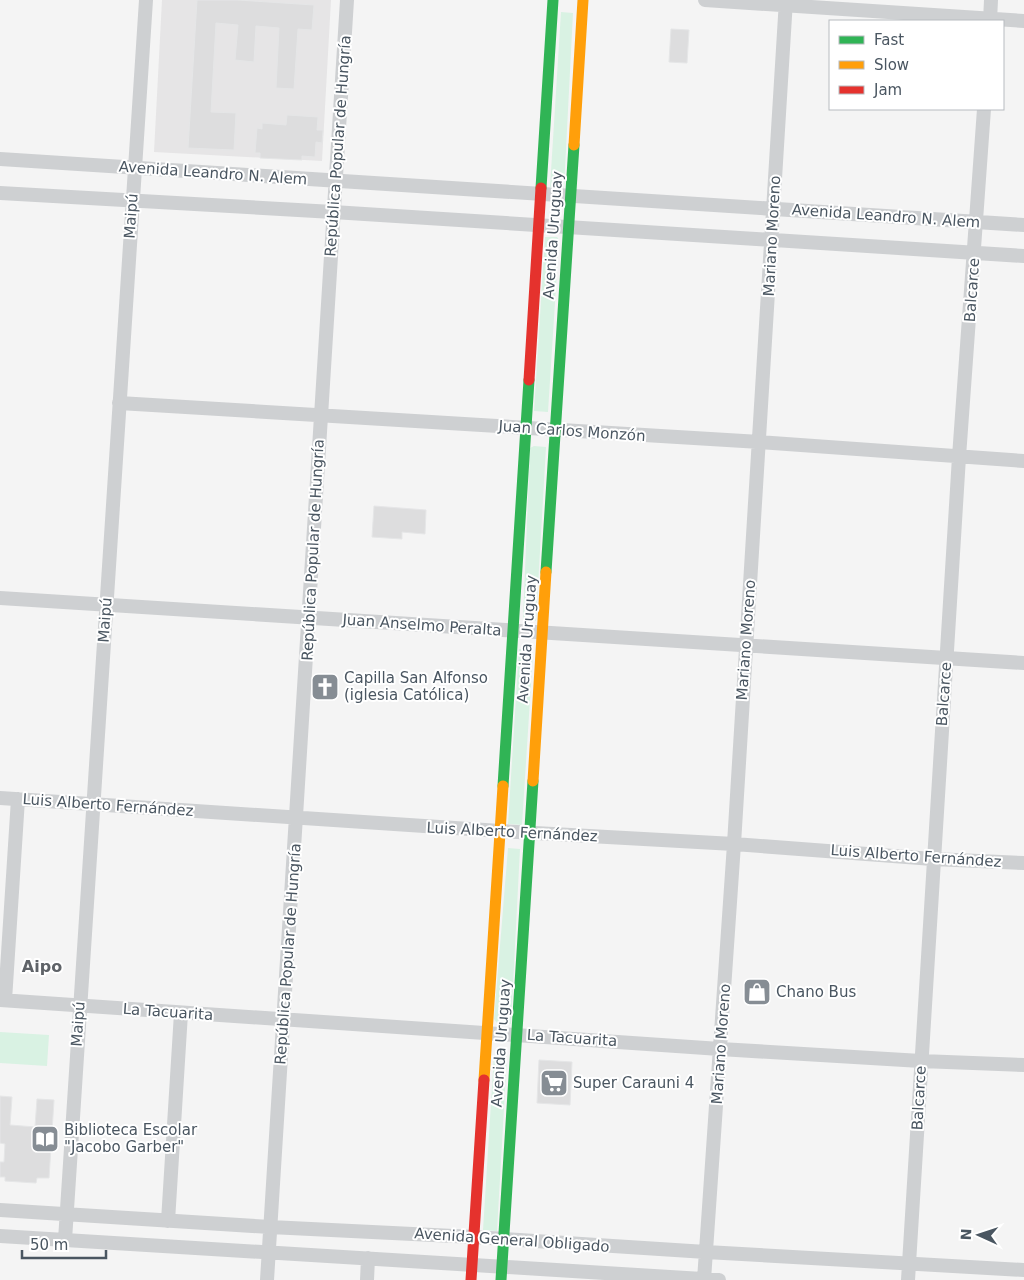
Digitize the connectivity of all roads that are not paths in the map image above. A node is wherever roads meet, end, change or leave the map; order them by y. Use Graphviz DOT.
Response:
graph roads {
  1 [pos="146,0"];
  2 [pos="347,0"];
  3 [pos="553,0"];
  4 [pos="583,0"];
  5 [pos="705,0"];
  6 [pos="991,0"];
  7 [pos="786,3"];
  8 [pos="990,20"];
  9 [pos="1004,20"];
  10 [pos="1024,21"];
  11 [pos="984,110"];
  12 [pos="0,159"];
  13 [pos="134,168"];
  14 [pos="335,181"];
  15 [pos="0,193"];
  16 [pos="540,194"];
  17 [pos="570,196"];
  18 [pos="132,200"];
  19 [pos="774,209"];
  20 [pos="334,212"];
  21 [pos="977,222"];
  22 [pos="1024,225"];
  23 [pos="538,226"];
  24 [pos="569,228"];
  25 [pos="772,240"];
  26 [pos="974,253"];
  27 [pos="1024,256"];
  28 [pos="119,403"];
  29 [pos="321,414"];
  30 [pos="526,428"];
  31 [pos="556,430"];
  32 [pos="760,442"];
  33 [pos="959,456"];
  34 [pos="1024,460"];
  35 [pos="0,598"];
  36 [pos="106,604"];
  37 [pos="309,617"];
  38 [pos="513,631"];
  39 [pos="543,633"];
  40 [pos="746,644"];
  41 [pos="946,658"];
  42 [pos="1024,663"];
  43 [pos="0,798"];
  44 [pos="18,800"];
  45 [pos="92,804"];
  46 [pos="297,818"];
  47 [pos="500,831"];
  48 [pos="530,833"];
  49 [pos="734,844"];
  50 [pos="933,859"];
  51 [pos="1024,863"];
  52 [pos="3,1000"];
  53 [pos="79,1006"];
  54 [pos="181,1013"];
  55 [pos="284,1019"];
  56 [pos="487,1032"];
  57 [pos="517,1034"];
  58 [pos="720,1049"];
  59 [pos="921,1061"];
  60 [pos="1024,1065"];
  61 [pos="0,1210"];
  62 [pos="66,1214"];
  63 [pos="168,1220"];
  64 [pos="270,1227"];
  65 [pos="0,1236"];
  66 [pos="474,1236"];
  67 [pos="504,1238"];
  68 [pos="64,1240"];
  69 [pos="269,1252"];
  70 [pos="706,1252"];
  71 [pos="368,1258"];
  72 [pos="909,1263"];
  73 [pos="472,1264"];
  74 [pos="1024,1270"];
  75 [pos="502,1273"];
  76 [pos="267,1280"];
  77 [pos="367,1280"];
  78 [pos="471,1280"];
  79 [pos="704,1280"];
  80 [pos="720,1280"];
  81 [pos="908,1280"];
  1 -- 13 [label="street, Maipú"];
  2 -- 14 [label="street, República Popular de Hungría"];
  3 -- 16 [label="street, Avenida Uruguay"];
  4 -- 17 [label="street, Avenida Uruguay"];
  5 -- 7 [label="street"];
  6 -- 8 [label="street"];
  7 -- 8 [label="street"];
  7 -- 19 [label="street, Mariano Moreno"];
  9 -- 10 [label="street"];
  11 -- 21 [label="street, Balcarce"];
  12 -- 13 [label="street, Avenida Leandro N. Alem"];
  13 -- 14 [label="street, Avenida Leandro N. Alem"];
  13 -- 18 [label="street, Maipú"];
  14 -- 16 [label="street, Avenida Leandro N. Alem"];
  14 -- 20 [label="street, República Popular de Hungría"];
  15 -- 18 [label="street, Avenida Leandro N. Alem"];
  16 -- 17 [label="street, Avenida Leandro N. Alem"];
  16 -- 23 [label="street, Avenida Uruguay"];
  17 -- 19 [label="street, Avenida Leandro N. Alem"];
  17 -- 24 [label="street, Avenida Uruguay"];
  18 -- 20 [label="street, Avenida Leandro N. Alem"];
  18 -- 28 [label="street, Maipú"];
  19 -- 21 [label="street, Avenida Leandro N. Alem"];
  19 -- 25 [label="street, Mariano Moreno"];
  20 -- 23 [label="street, Avenida Leandro N. Alem"];
  20 -- 29 [label="street, República Popular de Hungría"];
  21 -- 22 [label="street, Avenida Leandro N. Alem"];
  21 -- 26 [label="street, Balcarce"];
  23 -- 24 [label="street, Avenida Leandro N. Alem"];
  23 -- 30 [label="street, Avenida Uruguay"];
  24 -- 25 [label="street, Avenida Leandro N. Alem"];
  24 -- 31 [label="street, Avenida Uruguay"];
  25 -- 26 [label="street, Avenida Leandro N. Alem"];
  25 -- 32 [label="street, Mariano Moreno"];
  26 -- 27 [label="street, Avenida Leandro N. Alem"];
  26 -- 33 [label="street, Balcarce"];
  28 -- 29 [label="street, Juan Carlos Monzón"];
  28 -- 36 [label="street, Maipú"];
  29 -- 30 [label="street, Juan Carlos Monzón"];
  29 -- 37 [label="street, República Popular de Hungría"];
  30 -- 31 [label="street, Juan Carlos Monzón"];
  30 -- 38 [label="street, Avenida Uruguay"];
  31 -- 32 [label="street, Juan Carlos Monzón"];
  31 -- 39 [label="street, Avenida Uruguay"];
  32 -- 33 [label="street, Juan Carlos Monzón"];
  32 -- 40 [label="street, Mariano Moreno"];
  33 -- 34 [label="street, Juan Carlos Monzón"];
  33 -- 41 [label="street, Balcarce"];
  35 -- 36 [label="street, Juan Anselmo Peralta"];
  36 -- 37 [label="street, Juan Anselmo Peralta"];
  36 -- 45 [label="street, Maipú"];
  37 -- 38 [label="street, Juan Anselmo Peralta"];
  37 -- 46 [label="street, República Popular de Hungría"];
  38 -- 39 [label="street, Juan Anselmo Peralta"];
  38 -- 47 [label="street, Avenida Uruguay"];
  39 -- 40 [label="street, Juan Anselmo Peralta"];
  39 -- 48 [label="street, Avenida Uruguay"];
  40 -- 41 [label="street, Juan Anselmo Peralta"];
  40 -- 49 [label="street, Mariano Moreno"];
  41 -- 42 [label="street, Juan Anselmo Peralta"];
  41 -- 50 [label="street, Balcarce"];
  43 -- 44 [label="street, Luis Alberto Fernández"];
  44 -- 45 [label="street, Luis Alberto Fernández"];
  44 -- 52 [label="street"];
  45 -- 46 [label="street, Luis Alberto Fernández"];
  45 -- 53 [label="street, Maipú"];
  46 -- 47 [label="street, Luis Alberto Fernández"];
  46 -- 55 [label="street, República Popular de Hungría"];
  47 -- 48 [label="street, Luis Alberto Fernández"];
  47 -- 56 [label="street, Avenida Uruguay"];
  48 -- 49 [label="street, Luis Alberto Fernández"];
  48 -- 57 [label="street, Avenida Uruguay"];
  49 -- 50 [label="street, Luis Alberto Fernández"];
  49 -- 58 [label="street, Mariano Moreno"];
  50 -- 51 [label="street, Luis Alberto Fernández"];
  50 -- 59 [label="street, Balcarce"];
  52 -- 53 [label="street, La Tacuarita"];
  53 -- 54 [label="street, La Tacuarita"];
  53 -- 62 [label="street, Maipú"];
  54 -- 55 [label="street, La Tacuarita"];
  54 -- 63 [label="street"];
  55 -- 56 [label="street, La Tacuarita"];
  55 -- 64 [label="street, República Popular de Hungría"];
  56 -- 57 [label="street, La Tacuarita"];
  56 -- 66 [label="street, Avenida Uruguay"];
  57 -- 58 [label="street, La Tacuarita"];
  57 -- 67 [label="street, Avenida Uruguay"];
  58 -- 59 [label="street, La Tacuarita"];
  58 -- 70 [label="street, Mariano Moreno"];
  59 -- 60 [label="street, La Tacuarita"];
  59 -- 72 [label="street, Balcarce"];
  61 -- 62 [label="street, Avenida General Obligado"];
  62 -- 63 [label="street, Avenida General Obligado"];
  62 -- 68 [label="street, Maipú"];
  63 -- 64 [label="street, Avenida General Obligado"];
  64 -- 66 [label="street, Avenida General Obligado"];
  64 -- 69 [label="street, República Popular de Hungría"];
  65 -- 68 [label="street, Avenida General Obligado"];
  66 -- 67 [label="street, Avenida General Obligado"];
  66 -- 73 [label="street, Avenida Uruguay"];
  67 -- 70 [label="street, Avenida General Obligado"];
  67 -- 75 [label="street, Avenida Uruguay"];
  68 -- 69 [label="street, Avenida General Obligado"];
  69 -- 71 [label="street, Avenida General Obligado"];
  69 -- 76 [label="street, República Popular de Hungría"];
  70 -- 72 [label="street, Avenida General Obligado"];
  70 -- 79 [label="street, Mariano Moreno"];
  71 -- 73 [label="street, Avenida General Obligado"];
  71 -- 77 [label="street"];
  72 -- 74 [label="street, Avenida General Obligado"];
  72 -- 81 [label="street, Balcarce"];
  73 -- 75 [label="street, Avenida General Obligado"];
  73 -- 78 [label="street, Avenida Uruguay"];
  75 -- 79 [label="street, Avenida General Obligado"];
  79 -- 80 [label="street, Avenida General Obligado"];
}
